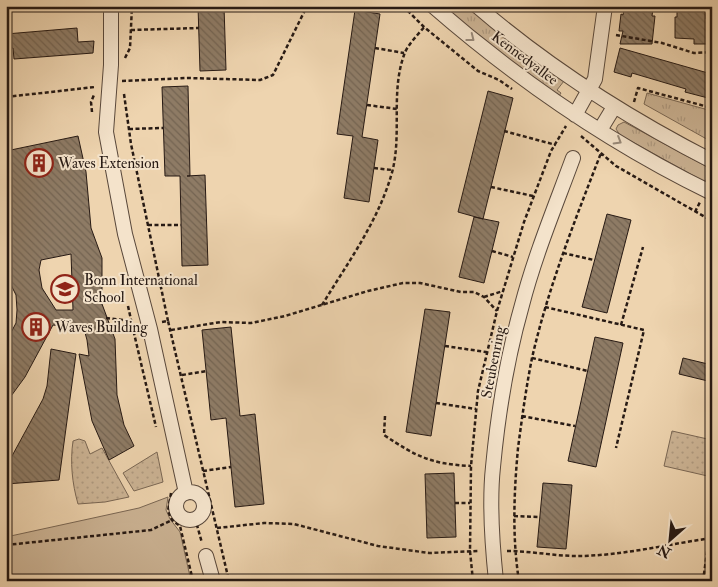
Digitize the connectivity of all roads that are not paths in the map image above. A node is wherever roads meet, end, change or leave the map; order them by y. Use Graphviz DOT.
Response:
graph roads {
  1 [pos="111,6"];
  2 [pos="433,6"];
  3 [pos="477,6"];
  4 [pos="605,6"];
  5 [pos="589,91"];
  6 [pos="614,107"];
  7 [pos="575,115"];
  8 [pos="600,130"];
  9 [pos="574,158"];
  10 [pos="712,162"];
  11 [pos="712,193"];
  12 [pos="186,493"];
  13 [pos="206,556"];
  14 [pos="213,581"];
  15 [pos="496,581"];
  1 -- 12 [label="street"];
  2 -- 7 [label="street, Kennedyallee, one-way"];
  3 -- 5 [label="street, Kennedyallee"];
  4 -- 5 [label="street"];
  5 -- 6 [label="street, Kennedyallee"];
  5 -- 7 [label="street"];
  6 -- 8 [label="street"];
  6 -- 10 [label="street, Kennedyallee"];
  7 -- 8 [label="street, Kennedyallee"];
  8 -- 11 [label="street, Kennedyallee, one-way"];
  9 -- 15 [label="street, Steubenring"];
  12 -- 12 [label="street"];
  13 -- 14 [label="street"];
}
